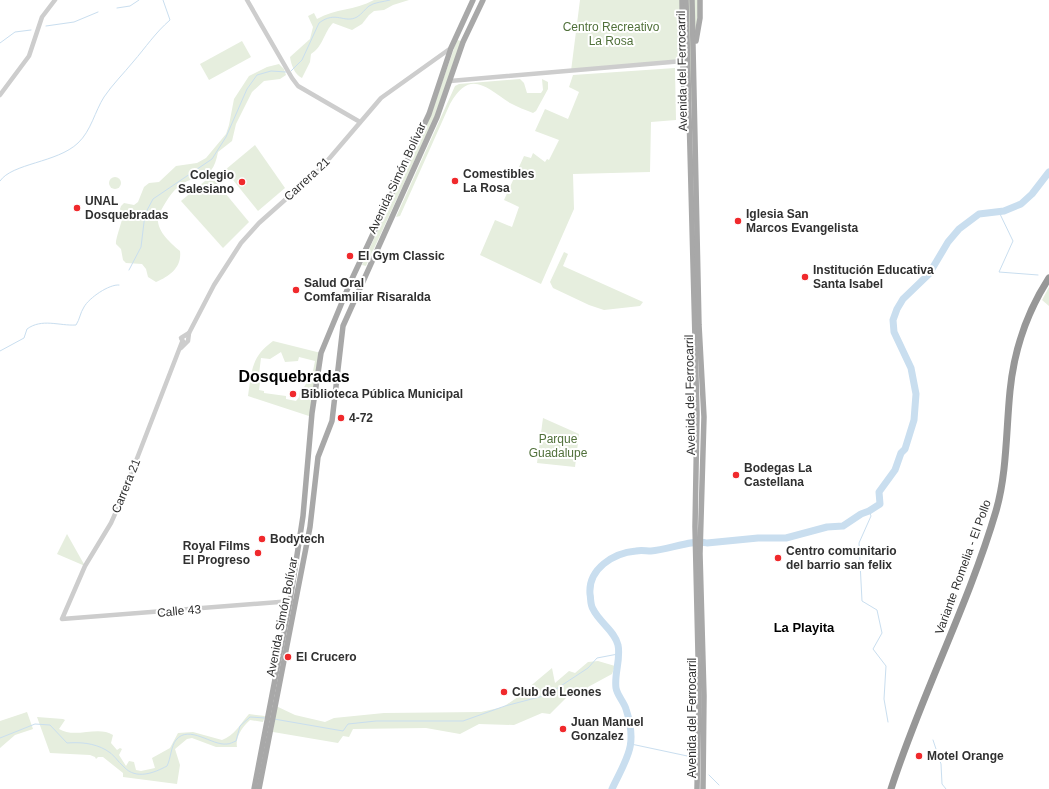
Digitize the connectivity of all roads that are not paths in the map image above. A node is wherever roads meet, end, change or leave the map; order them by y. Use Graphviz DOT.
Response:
graph roads {
  1 [pos="55,0"];
  2 [pos="247,0"];
  3 [pos="473,0"];
  4 [pos="483,0"];
  5 [pos="682,0"];
  6 [pos="689,0"];
  7 [pos="700,0"];
  8 [pos="451,48"];
  9 [pos="693,53"];
  10 [pos="683,61"];
  11 [pos="450,81"];
  12 [pos="0,95"];
  13 [pos="688,102"];
  14 [pos="360,122"];
  15 [pos="1049,278"];
  16 [pos="698,533"];
  17 [pos="698,553"];
  18 [pos="293,601"];
  19 [pos="62,620"];
  20 [pos="272,712"];
  21 [pos="269,725"];
  22 [pos="254,789"];
  23 [pos="259,789"];
  24 [pos="697,789"];
  25 [pos="703,789"];
  26 [pos="891,789"];
  1 -- 12 [label="street"];
  2 -- 14 [label="street"];
  3 -- 8 [label="main road, Avenida Simón Bolívar"];
  4 -- 11 [label="main road, Avenida Simón Bolívar"];
  5 -- 10 [label="main road"];
  6 -- 9 [label="main road, Avenida del Ferrocarril"];
  6 -- 13 [label="main road, Avenida del Ferrocarril"];
  7 -- 9 [label="main road"];
  8 -- 14 [label="street, Carrera 21"];
  8 -- 18 [label="main road, Avenida Simón Bolívar"];
  9 -- 16 [label="main road, Avenida del Ferrocarril"];
  10 -- 11 [label="street"];
  10 -- 13 [label="main road"];
  11 -- 18 [label="main road, Avenida Simón Bolívar"];
  13 -- 16 [label="main road, Avenida del Ferrocarril"];
  14 -- 19 [label="street, Carrera 21"];
  15 -- 26 [label="highway, Variante Romelia - El Pollo"];
  16 -- 17 [label="main road, Avenida del Ferrocarril"];
  17 -- 24 [label="main road, Avenida del Ferrocarril"];
  17 -- 25 [label="main road, Avenida del Ferrocarril"];
  18 -- 19 [label="street, Calle 43"];
  18 -- 20 [label="main road, Avenida Simón Bolívar"];
  18 -- 20 [label="main road, Avenida Simón Bolívar"];
  20 -- 21 [label="main road, Avenida Simón Bolívar"];
  21 -- 22 [label="main road, Avenida Simón Bolívar"];
  21 -- 23 [label="main road, Avenida Simón Bolívar"];
}
